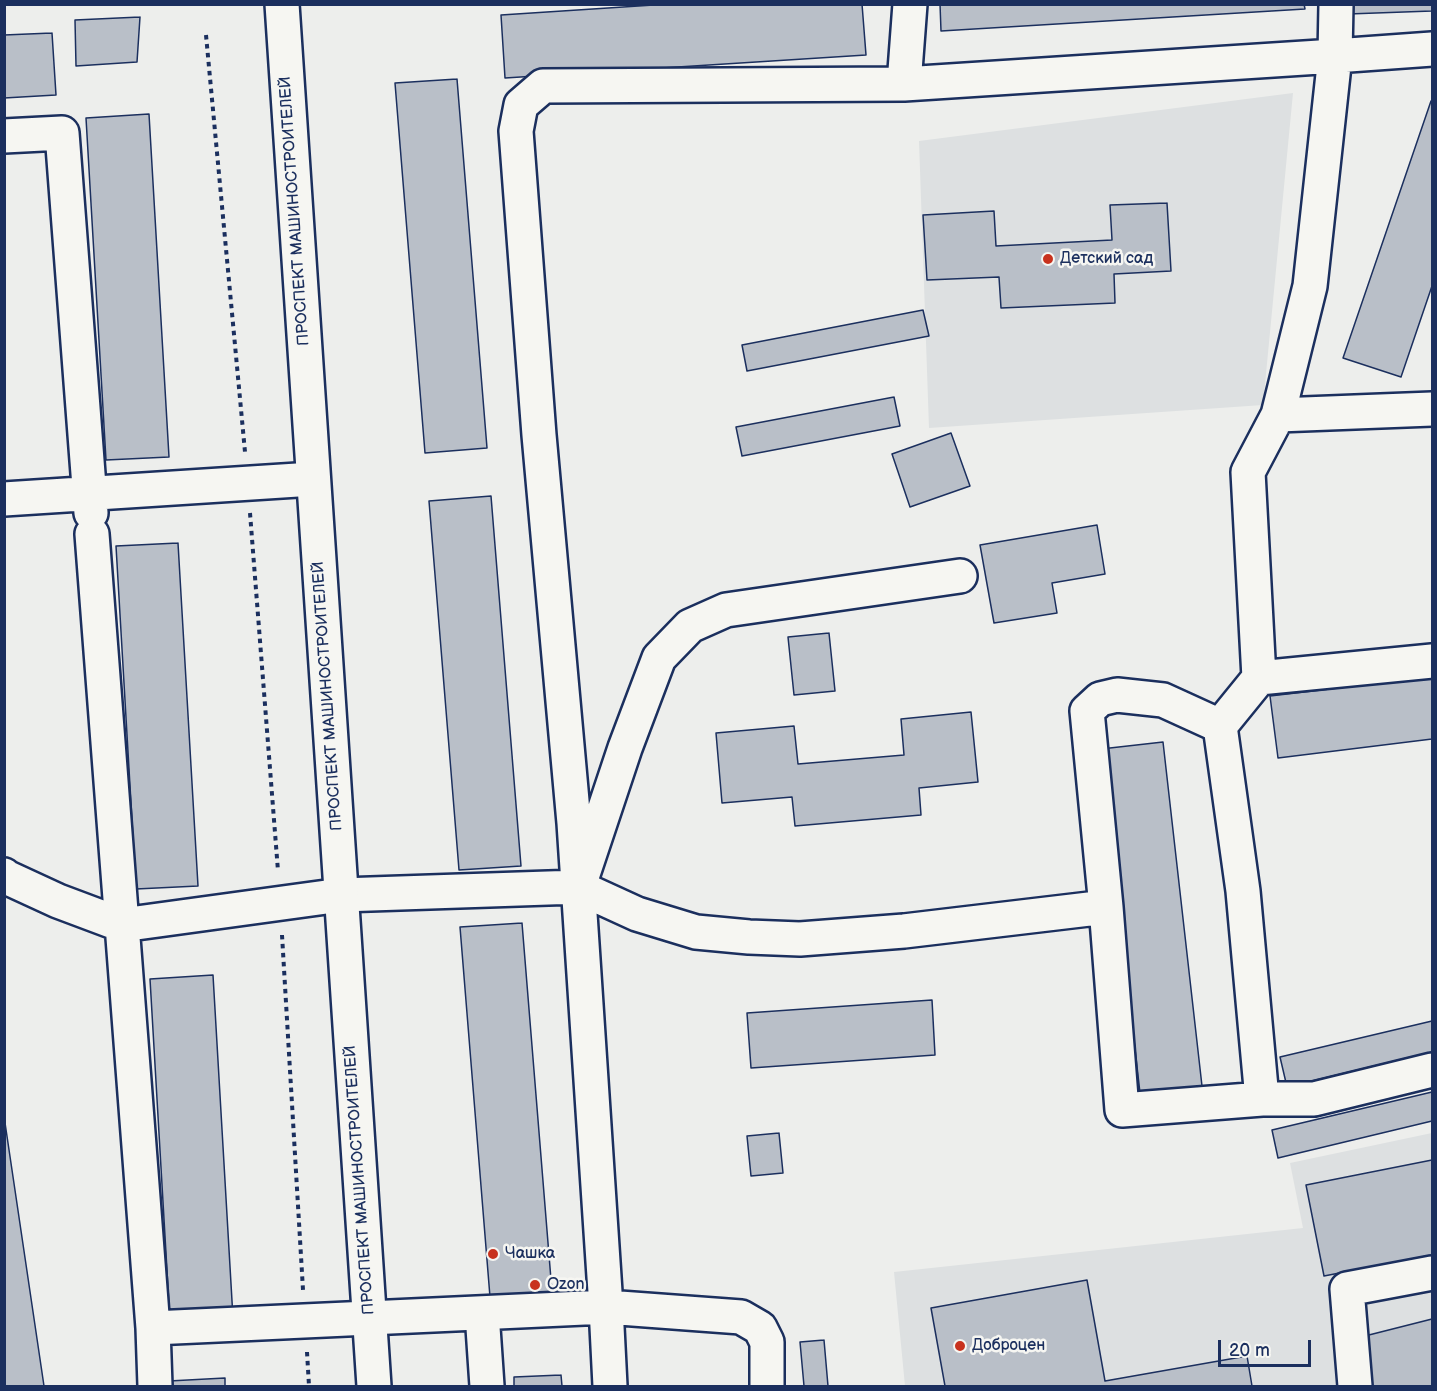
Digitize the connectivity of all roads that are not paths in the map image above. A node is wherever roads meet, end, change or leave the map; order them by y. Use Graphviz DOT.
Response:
graph roads {
  1 [pos="282,4"];
  2 [pos="909,4"];
  3 [pos="1336,4"];
  4 [pos="1432,49"];
  5 [pos="1335,57"];
  6 [pos="904,84"];
  7 [pos="4,136"];
  8 [pos="1431,404"];
  9 [pos="1278,415"];
  10 [pos="313,479"];
  11 [pos="4,499"];
  12 [pos="91,513"];
  13 [pos="960,576"];
  14 [pos="1432,661"];
  15 [pos="1259,678"];
  16 [pos="1220,726"];
  17 [pos="5,876"];
  18 [pos="578,887"];
  19 [pos="341,895"];
  20 [pos="1106,908"];
  21 [pos="122,925"];
  22 [pos="1432,1070"];
  23 [pos="1262,1099"];
  24 [pos="1432,1273"];
  25 [pos="606,1307"];
  26 [pos="482,1313"];
  27 [pos="369,1318"];
  28 [pos="153,1328"];
  29 [pos="155,1386"];
  30 [pos="374,1386"];
  31 [pos="487,1386"];
  32 [pos="610,1386"];
  33 [pos="767,1386"];
  34 [pos="1355,1386"];
  1 -- 10 [label="main road, ПРОСПЕКТ МАШИНОСТРОИТЕЛЕЙ"];
  2 -- 6 [label="main road"];
  3 -- 5 [label="main road"];
  4 -- 5 [label="main road"];
  5 -- 6 [label="main road"];
  5 -- 9 [label="main road"];
  6 -- 18 [label="main road"];
  7 -- 12 [label="main road"];
  8 -- 9 [label="main road"];
  9 -- 15 [label="main road"];
  10 -- 12 [label="main road"];
  10 -- 19 [label="main road, ПРОСПЕКТ МАШИНОСТРОИТЕЛЕЙ"];
  11 -- 12 [label="main road"];
  12 -- 21 [label="main road"];
  13 -- 18 [label="main road"];
  14 -- 15 [label="main road"];
  15 -- 16 [label="main road"];
  16 -- 20 [label="main road"];
  16 -- 23 [label="main road"];
  17 -- 21 [label="main road"];
  18 -- 19 [label="main road"];
  18 -- 20 [label="main road"];
  18 -- 25 [label="main road"];
  19 -- 21 [label="main road"];
  19 -- 27 [label="main road, ПРОСПЕКТ МАШИНОСТРОИТЕЛЕЙ"];
  20 -- 23 [label="main road"];
  21 -- 28 [label="main road"];
  22 -- 23 [label="main road"];
  24 -- 34 [label="main road"];
  25 -- 26 [label="main road"];
  25 -- 32 [label="main road"];
  25 -- 33 [label="main road"];
  26 -- 27 [label="main road"];
  26 -- 31 [label="main road"];
  27 -- 28 [label="main road"];
  27 -- 30 [label="main road, ПРОСПЕКТ МАШИНОСТРОИТЕЛЕЙ"];
  28 -- 29 [label="main road"];
}
